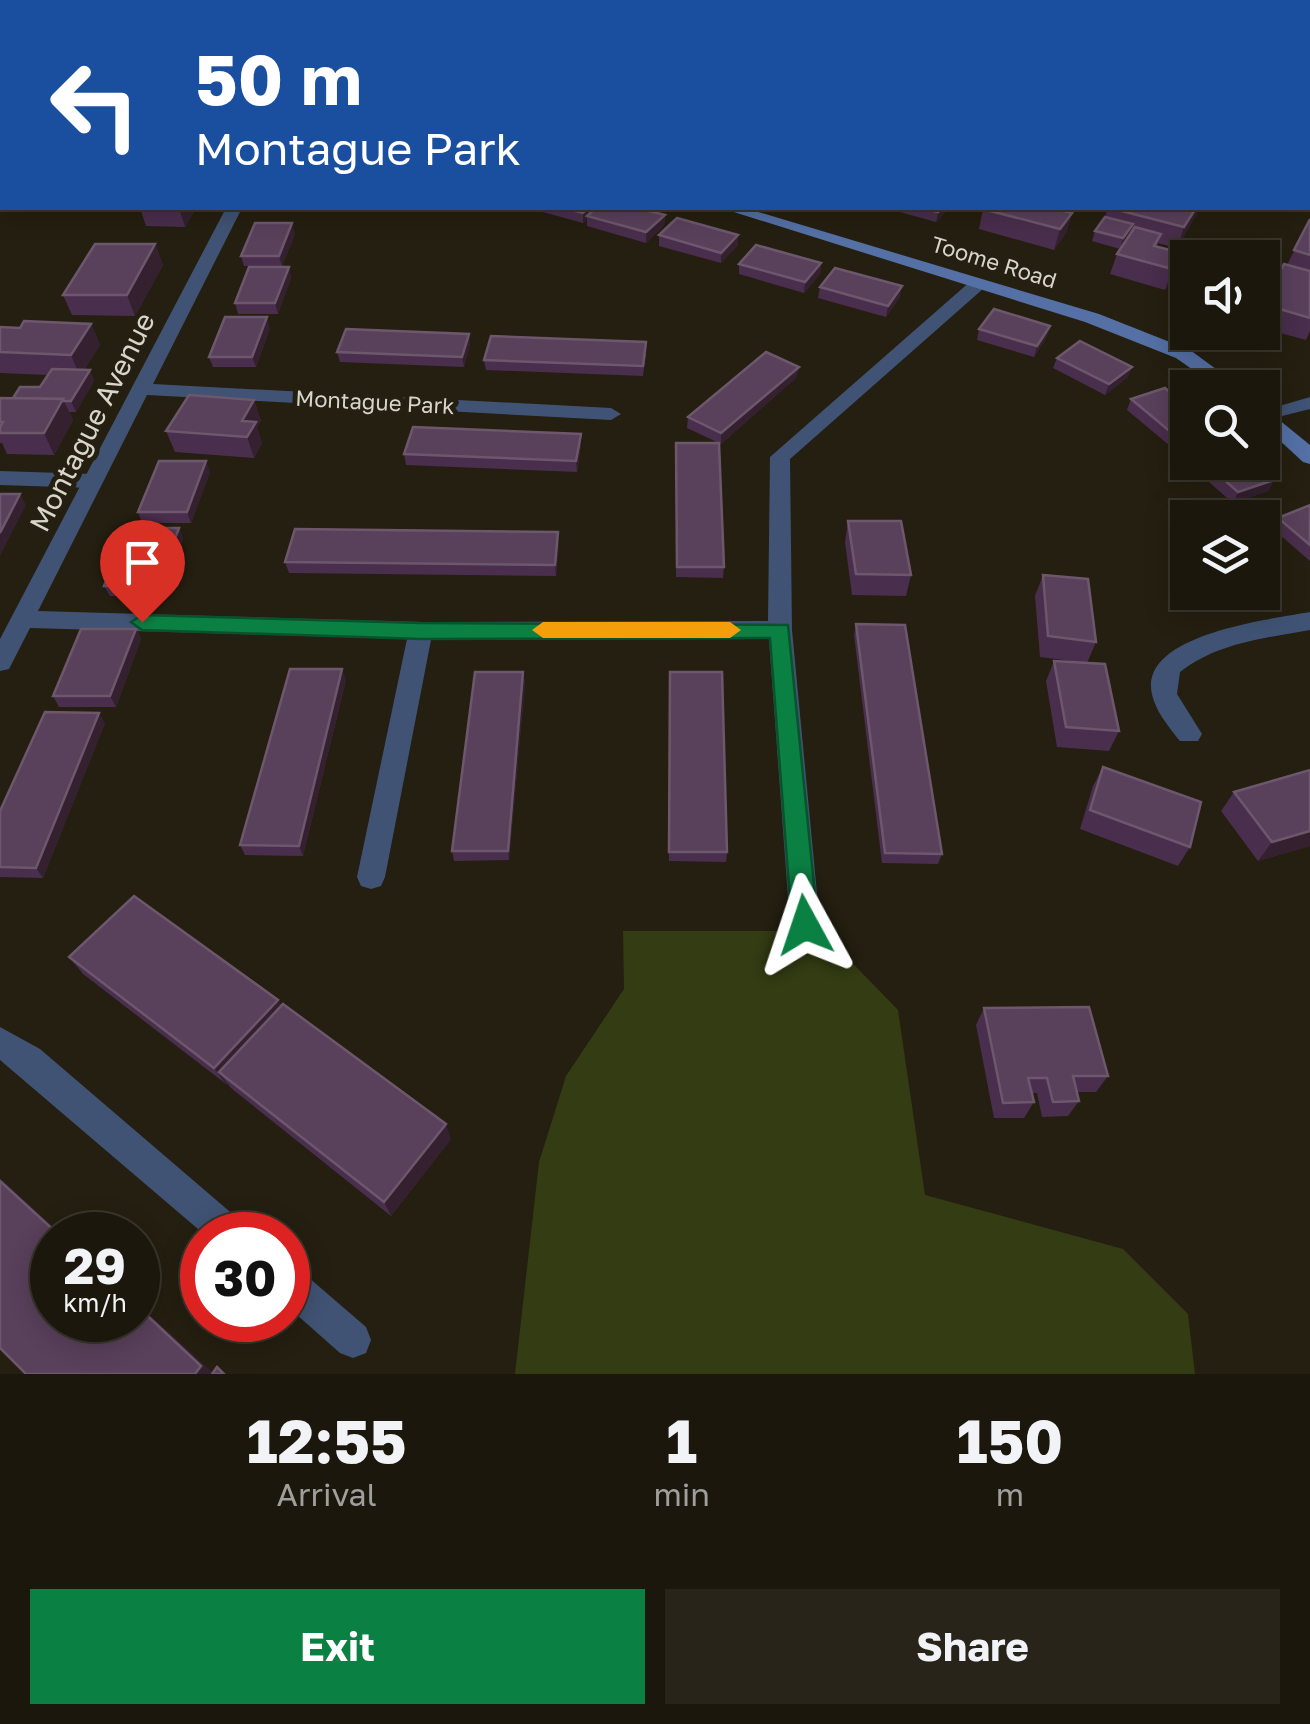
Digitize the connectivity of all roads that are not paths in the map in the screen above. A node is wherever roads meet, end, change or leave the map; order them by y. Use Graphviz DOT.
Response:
graph roads {
  1 [pos="233,210"];
  2 [pos="737,210"];
  3 [pos="978,284"];
  4 [pos="1211,370"];
  5 [pos="140,389"];
  6 [pos="1309,405"];
  7 [pos="1280,411"];
  8 [pos="611,414"];
  9 [pos="1280,428"];
  10 [pos="1310,457"];
  11 [pos="0,478"];
  12 [pos="92,481"];
  13 [pos="22,619"];
  14 [pos="1310,621"];
  15 [pos="780,630"];
  16 [pos="421,631"];
  17 [pos="0,662"];
  18 [pos="1189,734"];
  19 [pos="371,878"];
  20 [pos="805,925"];
  21 [pos="0,1042"];
  22 [pos="204,1212"];
  23 [pos="310,1303"];
  24 [pos="353,1340"];
  1 -- 5 [label="street, Montague Avenue"];
  2 -- 3 [label="main road, Toome Road"];
  3 -- 4 [label="main road, Toome Road"];
  3 -- 15 [label="street"];
  5 -- 8 [label="street, Montague Park"];
  5 -- 12 [label="street, Montague Avenue"];
  6 -- 7 [label="street"];
  9 -- 10 [label="main road"];
  11 -- 12 [label="street"];
  12 -- 13 [label="street, Montague Avenue"];
  13 -- 16 [label="street"];
  13 -- 17 [label="street, Montague Avenue"];
  14 -- 18 [label="street"];
  15 -- 16 [label="street"];
  15 -- 20 [label="street"];
  16 -- 19 [label="street"];
  21 -- 22 [label="street"];
  23 -- 24 [label="street"];
}
